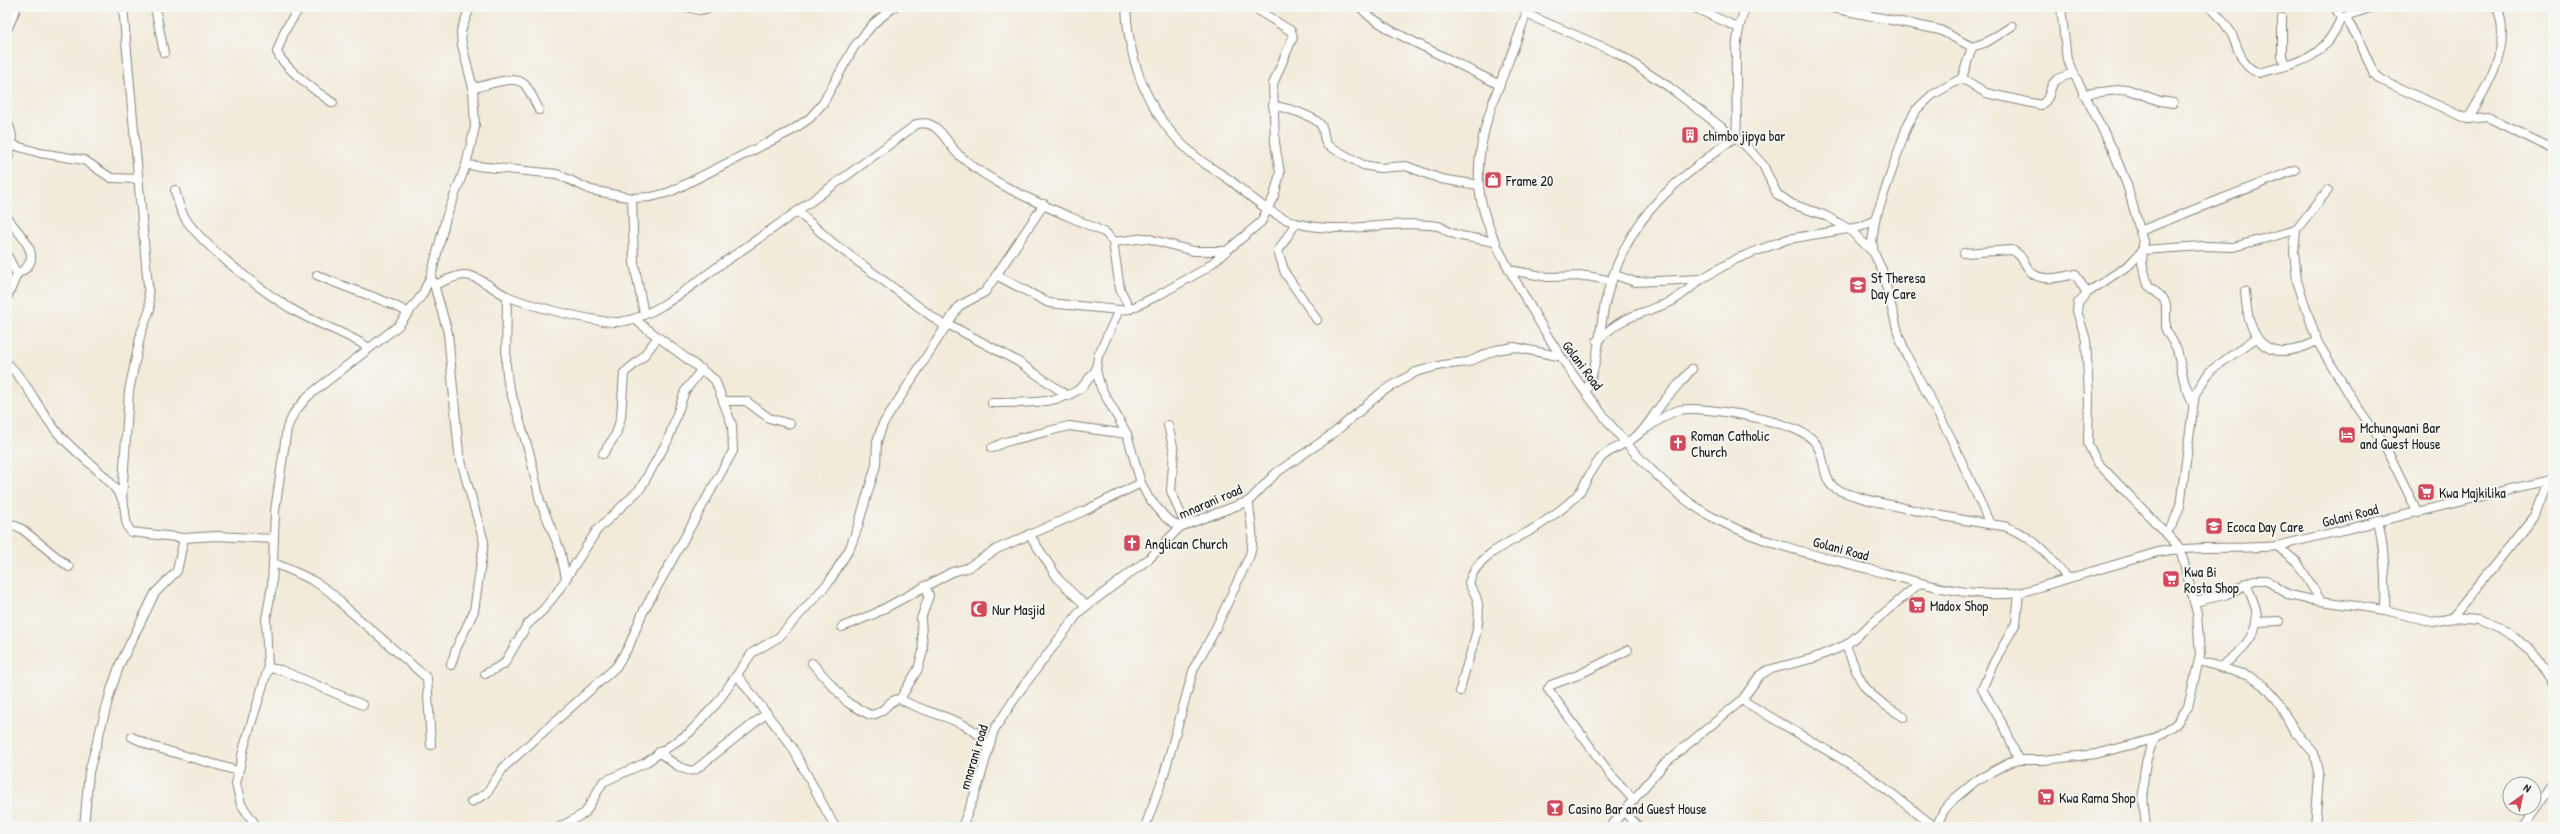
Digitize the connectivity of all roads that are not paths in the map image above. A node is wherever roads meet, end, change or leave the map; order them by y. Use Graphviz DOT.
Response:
graph roads {
  1 [pos="17,7"];
  2 [pos="122,7"];
  3 [pos="155,7"];
  4 [pos="300,7"];
  5 [pos="470,7"];
  6 [pos="687,7"];
  7 [pos="715,7"];
  8 [pos="894,7"];
  9 [pos="1126,7"];
  10 [pos="1253,7"];
  11 [pos="1360,7"];
  12 [pos="1693,7"];
  13 [pos="1746,7"];
  14 [pos="1828,7"];
  15 [pos="2061,7"];
  16 [pos="2210,7"];
  17 [pos="2335,7"];
  18 [pos="2372,7"];
  19 [pos="2497,7"];
  20 [pos="1527,10"];
  21 [pos="2282,18"];
  22 [pos="2343,18"];
  23 [pos="2012,26"];
  24 [pos="1739,28"];
  25 [pos="7,30"];
  26 [pos="1972,47"];
  27 [pos="164,53"];
  28 [pos="2287,64"];
  29 [pos="2072,74"];
  30 [pos="1962,78"];
  31 [pos="1500,85"];
  32 [pos="473,88"];
  33 [pos="2083,94"];
  34 [pos="333,103"];
  35 [pos="2173,103"];
  36 [pos="1273,106"];
  37 [pos="539,110"];
  38 [pos="2468,119"];
  39 [pos="7,122"];
  40 [pos="1736,136"];
  41 [pos="13,144"];
  42 [pos="2553,148"];
  43 [pos="7,161"];
  44 [pos="466,164"];
  45 [pos="2295,170"];
  46 [pos="138,180"];
  47 [pos="1479,185"];
  48 [pos="176,190"];
  49 [pos="2328,190"];
  50 [pos="632,198"];
  51 [pos="1044,204"];
  52 [pos="1268,211"];
  53 [pos="798,212"];
  54 [pos="7,218"];
  55 [pos="1875,220"];
  56 [pos="1296,223"];
  57 [pos="1849,229"];
  58 [pos="2296,230"];
  59 [pos="2140,231"];
  60 [pos="1113,242"];
  61 [pos="1496,242"];
  62 [pos="2143,250"];
  63 [pos="1226,251"];
  64 [pos="1874,253"];
  65 [pos="1964,253"];
  66 [pos="7,254"];
  67 [pos="1509,270"];
  68 [pos="17,274"];
  69 [pos="317,275"];
  70 [pos="996,275"];
  71 [pos="432,276"];
  72 [pos="1613,278"];
  73 [pos="1701,279"];
  74 [pos="435,285"];
  75 [pos="2245,291"];
  76 [pos="2087,293"];
  77 [pos="507,296"];
  78 [pos="7,298"];
  79 [pos="1130,309"];
  80 [pos="1119,310"];
  81 [pos="410,313"];
  82 [pos="644,314"];
  83 [pos="634,320"];
  84 [pos="1317,320"];
  85 [pos="947,326"];
  86 [pos="658,337"];
  87 [pos="2256,338"];
  88 [pos="1597,341"];
  89 [pos="2317,341"];
  90 [pos="368,348"];
  91 [pos="1558,356"];
  92 [pos="7,363"];
  93 [pos="702,369"];
  94 [pos="1692,369"];
  95 [pos="1096,370"];
  96 [pos="1586,391"];
  97 [pos="1068,396"];
  98 [pos="723,401"];
  99 [pos="992,402"];
  100 [pos="2193,404"];
  101 [pos="790,424"];
  102 [pos="1168,425"];
  103 [pos="1642,431"];
  104 [pos="1127,434"];
  105 [pos="1627,442"];
  106 [pos="992,448"];
  107 [pos="603,454"];
  108 [pos="2550,480"];
  109 [pos="1141,483"];
  110 [pos="122,498"];
  111 [pos="1249,500"];
  112 [pos="2418,513"];
  113 [pos="2378,521"];
  114 [pos="7,522"];
  115 [pos="1990,524"];
  116 [pos="1183,525"];
  117 [pos="2166,532"];
  118 [pos="1029,534"];
  119 [pos="184,538"];
  120 [pos="274,539"];
  121 [pos="2277,546"];
  122 [pos="2180,548"];
  123 [pos="274,563"];
  124 [pos="69,567"];
  125 [pos="2067,577"];
  126 [pos="566,578"];
  127 [pos="1920,583"];
  128 [pos="2246,583"];
  129 [pos="925,586"];
  130 [pos="2019,593"];
  131 [pos="2322,601"];
  132 [pos="2194,602"];
  133 [pos="1086,606"];
  134 [pos="2385,610"];
  135 [pos="2452,618"];
  136 [pos="2279,621"];
  137 [pos="2256,622"];
  138 [pos="842,628"];
  139 [pos="1846,645"];
  140 [pos="1628,650"];
  141 [pos="2200,661"];
  142 [pos="812,663"];
  143 [pos="452,665"];
  144 [pos="268,668"];
  145 [pos="2220,668"];
  146 [pos="485,674"];
  147 [pos="737,675"];
  148 [pos="2553,684"];
  149 [pos="1460,691"];
  150 [pos="900,699"];
  151 [pos="1742,700"];
  152 [pos="363,705"];
  153 [pos="767,713"];
  154 [pos="1904,718"];
  155 [pos="132,737"];
  156 [pos="2154,739"];
  157 [pos="431,745"];
  158 [pos="989,746"];
  159 [pos="659,752"];
  160 [pos="2018,760"];
  161 [pos="238,771"];
  162 [pos="2553,782"];
  163 [pos="1634,800"];
  164 [pos="471,802"];
  165 [pos="1624,812"];
  166 [pos="84,827"];
  167 [pos="257,827"];
  168 [pos="560,827"];
  169 [pos="835,827"];
  170 [pos="962,827"];
  171 [pos="1145,827"];
  172 [pos="1610,827"];
  173 [pos="1639,827"];
  174 [pos="1936,827"];
  175 [pos="2146,827"];
  176 [pos="2315,827"];
  177 [pos="2524,827"];
  1 -- 25 [label="street"];
  2 -- 46 [label="street"];
  3 -- 27 [label="street"];
  4 -- 34 [label="street"];
  5 -- 32 [label="street"];
  6 -- 7 [label="street"];
  8 -- 50 [label="street"];
  9 -- 52 [label="street"];
  10 -- 36 [label="street"];
  11 -- 31 [label="street"];
  12 -- 24 [label="street"];
  13 -- 24 [label="street"];
  14 -- 26 [label="street"];
  15 -- 29 [label="street"];
  16 -- 28 [label="street"];
  17 -- 22 [label="street"];
  18 -- 22 [label="street"];
  19 -- 38 [label="street"];
  20 -- 31 [label="street, Golani Road"];
  20 -- 40 [label="street"];
  21 -- 28 [label="street"];
  22 -- 28 [label="street"];
  22 -- 38 [label="street"];
  23 -- 26 [label="street"];
  24 -- 40 [label="street"];
  26 -- 30 [label="street"];
  29 -- 30 [label="street"];
  29 -- 33 [label="street"];
  30 -- 55 [label="street"];
  31 -- 47 [label="street, Golani Road"];
  32 -- 37 [label="street"];
  32 -- 44 [label="street"];
  33 -- 35 [label="street"];
  33 -- 59 [label="street"];
  36 -- 47 [label="street"];
  36 -- 52 [label="street"];
  38 -- 42 [label="street"];
  39 -- 41 [label="street"];
  40 -- 57 [label="street"];
  40 -- 72 [label="street"];
  41 -- 43 [label="street"];
  41 -- 46 [label="street"];
  44 -- 50 [label="street"];
  44 -- 71 [label="street"];
  45 -- 59 [label="street"];
  46 -- 110 [label="street"];
  47 -- 61 [label="street, Golani Road"];
  48 -- 90 [label="street"];
  49 -- 58 [label="street"];
  50 -- 82 [label="street"];
  51 -- 53 [label="street"];
  51 -- 60 [label="street"];
  51 -- 70 [label="street"];
  52 -- 56 [label="street"];
  52 -- 63 [label="street"];
  53 -- 82 [label="street"];
  53 -- 85 [label="street"];
  54 -- 68 [label="street"];
  55 -- 57 [label="street"];
  55 -- 64 [label="street"];
  56 -- 61 [label="street"];
  56 -- 84 [label="street"];
  57 -- 64 [label="street"];
  57 -- 73 [label="street"];
  58 -- 62 [label="street"];
  58 -- 89 [label="street"];
  59 -- 62 [label="street"];
  60 -- 63 [label="street"];
  60 -- 79 [label="street"];
  61 -- 67 [label="street, Golani Road"];
  62 -- 76 [label="street"];
  62 -- 100 [label="street"];
  63 -- 79 [label="street"];
  64 -- 115 [label="street"];
  65 -- 76 [label="street"];
  66 -- 68 [label="street"];
  67 -- 72 [label="street"];
  67 -- 91 [label="street, Golani Road"];
  68 -- 78 [label="street"];
  69 -- 81 [label="street"];
  70 -- 80 [label="street"];
  70 -- 85 [label="street"];
  71 -- 74 [label="street"];
  71 -- 81 [label="street"];
  72 -- 73 [label="street"];
  72 -- 88 [label="street"];
  73 -- 88 [label="street"];
  74 -- 77 [label="street"];
  74 -- 143 [label="street"];
  75 -- 87 [label="street"];
  76 -- 117 [label="street"];
  77 -- 83 [label="street"];
  77 -- 126 [label="street"];
  79 -- 80 [label="street"];
  80 -- 95 [label="street"];
  81 -- 90 [label="street"];
  82 -- 83 [label="street"];
  83 -- 86 [label="street"];
  85 -- 97 [label="street"];
  85 -- 147 [label="street"];
  86 -- 93 [label="street"];
  86 -- 107 [label="street"];
  87 -- 89 [label="street"];
  87 -- 100 [label="street"];
  88 -- 96 [label="street"];
  89 -- 112 [label="street"];
  90 -- 120 [label="street"];
  91 -- 96 [label="street, Golani Road"];
  91 -- 111 [label="street, mnarani road"];
  92 -- 110 [label="street"];
  93 -- 98 [label="street"];
  93 -- 126 [label="street"];
  94 -- 103 [label="street"];
  95 -- 97 [label="street"];
  95 -- 104 [label="street"];
  96 -- 105 [label="street, Golani Road"];
  97 -- 99 [label="street"];
  98 -- 101 [label="street"];
  98 -- 164 [label="street"];
  100 -- 117 [label="street"];
  102 -- 116 [label="street"];
  103 -- 105 [label="street"];
  103 -- 115 [label="street"];
  104 -- 106 [label="street"];
  104 -- 109 [label="street"];
  105 -- 127 [label="street, Golani Road"];
  105 -- 149 [label="street"];
  108 -- 112 [label="street, Golani Road"];
  108 -- 135 [label="street"];
  109 -- 116 [label="street"];
  109 -- 118 [label="street"];
  110 -- 119 [label="street"];
  111 -- 116 [label="street, mnarani road"];
  111 -- 171 [label="street"];
  112 -- 113 [label="street, Golani Road"];
  113 -- 121 [label="street, Golani Road"];
  113 -- 134 [label="street"];
  114 -- 124 [label="street"];
  115 -- 125 [label="street"];
  116 -- 133 [label="street, mnarani road"];
  117 -- 122 [label="street"];
  118 -- 129 [label="street"];
  118 -- 133 [label="street"];
  119 -- 120 [label="street"];
  119 -- 166 [label="street"];
  120 -- 123 [label="street"];
  121 -- 122 [label="street, Golani Road"];
  121 -- 131 [label="street"];
  122 -- 125 [label="street, Golani Road"];
  122 -- 132 [label="street"];
  123 -- 144 [label="street"];
  123 -- 157 [label="street"];
  125 -- 130 [label="street, Golani Road"];
  126 -- 146 [label="street"];
  127 -- 130 [label="street, Golani Road"];
  127 -- 139 [label="street"];
  128 -- 131 [label="street"];
  128 -- 132 [label="street"];
  128 -- 137 [label="street"];
  129 -- 138 [label="street"];
  129 -- 150 [label="street"];
  130 -- 160 [label="street"];
  131 -- 134 [label="street"];
  132 -- 141 [label="street"];
  133 -- 158 [label="street, mnarani road"];
  134 -- 135 [label="street"];
  135 -- 148 [label="street"];
  136 -- 137 [label="street"];
  137 -- 145 [label="street"];
  139 -- 151 [label="street"];
  139 -- 154 [label="street"];
  140 -- 163 [label="street"];
  141 -- 145 [label="street"];
  141 -- 156 [label="street"];
  142 -- 150 [label="street"];
  144 -- 152 [label="street"];
  144 -- 161 [label="street"];
  145 -- 176 [label="street"];
  147 -- 153 [label="street"];
  147 -- 159 [label="street"];
  150 -- 158 [label="street"];
  151 -- 163 [label="street"];
  151 -- 174 [label="street"];
  153 -- 159 [label="street"];
  153 -- 169 [label="street"];
  155 -- 161 [label="street"];
  156 -- 160 [label="street"];
  156 -- 175 [label="street"];
  158 -- 170 [label="street, mnarani road"];
  159 -- 168 [label="street"];
  160 -- 174 [label="street"];
  161 -- 167 [label="street"];
  162 -- 177 [label="street"];
  163 -- 165 [label="street"];
  165 -- 172 [label="street"];
  165 -- 173 [label="street"];
}
